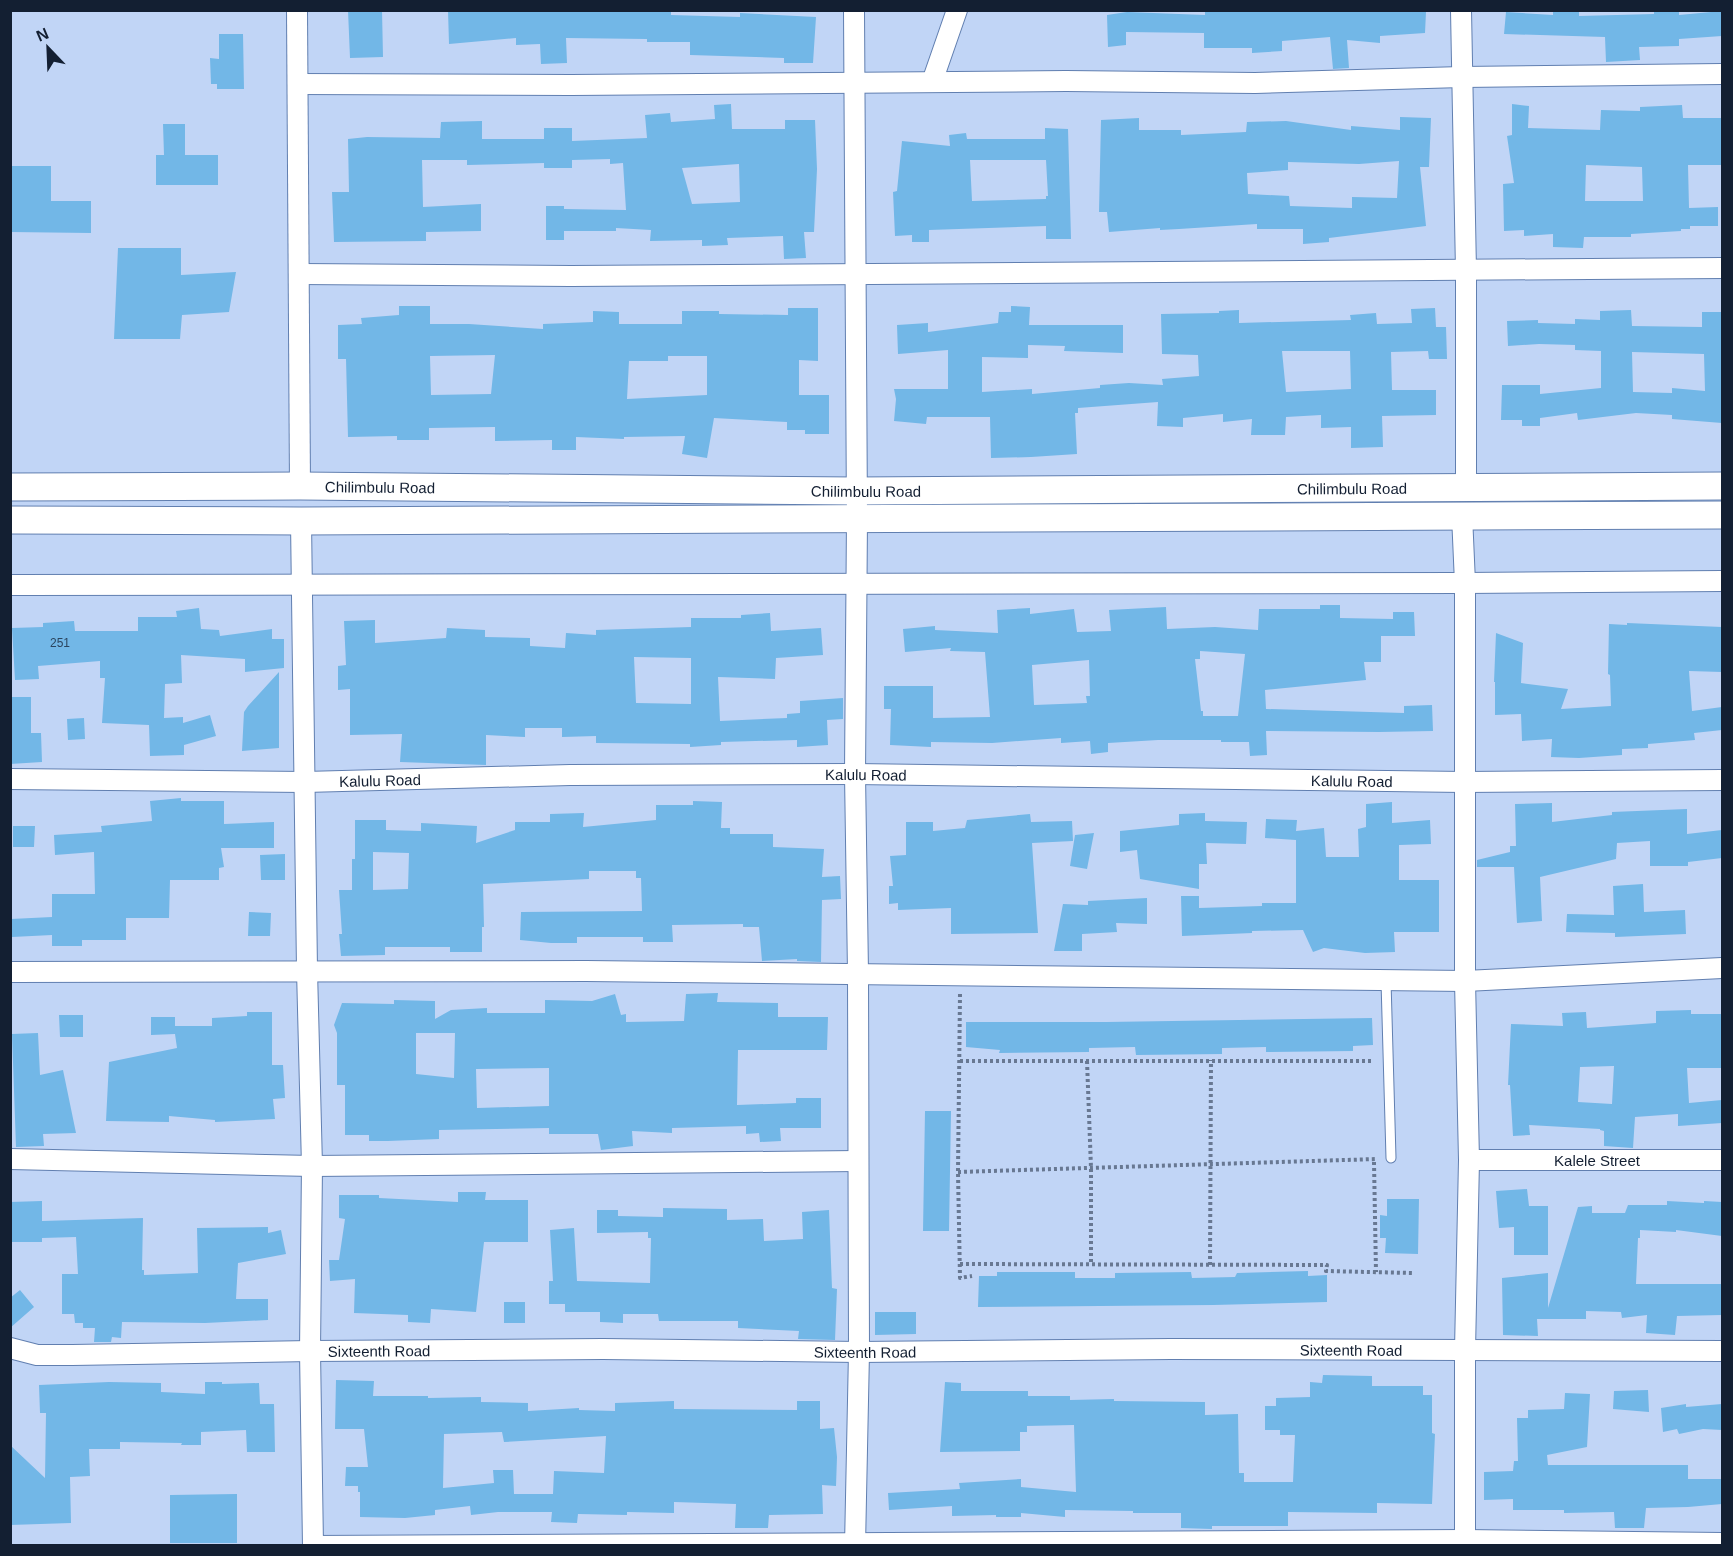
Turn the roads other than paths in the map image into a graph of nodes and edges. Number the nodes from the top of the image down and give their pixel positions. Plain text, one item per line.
1 (297, 10) edge
2 (854, 10) edge
3 (957, 10) edge
4 (1461, 10) edge
5 (1722, 74) edge
6 (1462, 77) junction
7 (932, 82) junction
8 (854, 83) junction
9 (298, 84) junction
10 (1722, 268) edge
11 (1466, 271) junction
12 (854, 273) junction
13 (300, 274) junction
14 (300, 486) junction
15 (1466, 486) junction
16 (1722, 486) edge
17 (10, 487) edge
18 (855, 491) junction
19 (1462, 515) junction
20 (1722, 515) edge
21 (857, 519) junction
22 (10, 520) edge
23 (301, 521) junction
24 (1722, 581) edge
25 (1465, 583) junction
26 (857, 584) junction
27 (10, 585) edge
28 (302, 585) junction
29 (855, 774) junction
30 (10, 779) edge
31 (1722, 780) edge
32 (305, 782) junction
33 (1464, 782) junction
34 (1722, 968) edge
35 (307, 970) junction
36 (10, 972) edge
37 (858, 973) junction
38 (1386, 981) junction
39 (1465, 981) junction
40 (1391, 1158) road end
41 (10, 1159) edge
42 (1469, 1160) junction
43 (1722, 1160) edge
44 (858, 1161) junction
45 (312, 1166) junction
46 (10, 1348) edge
47 (1465, 1350) junction
48 (310, 1351) junction
49 (860, 1352) junction
50 (1722, 1352) edge
51 (1465, 1543) edge
52 (1722, 1543) edge
53 (855, 1544) edge

1 - 9 street
2 - 8 street
3 - 7 street
4 - 6 street
5 - 6 street
6 - 7 street
6 - 11 street
7 - 8 street
8 - 9 street
8 - 12 street
9 - 13 street
10 - 11 street
11 - 12 street
11 - 15 street
12 - 13 street
12 - 18 street
13 - 14 street
14 - 17 main road, Chilimbulu Road
14 - 18 main road, Chilimbulu Road
15 - 16 main road, Chilimbulu Road
15 - 18 main road, Chilimbulu Road
18 - 21 street
19 - 20 main road, Chilimbulu Road
19 - 21 main road, Chilimbulu Road
19 - 25 street
21 - 23 main road, Chilimbulu Road
21 - 26 street
22 - 23 main road, Chilimbulu Road
23 - 28 street
24 - 25 street
25 - 26 street
25 - 33 street
26 - 28 street
26 - 29 street
27 - 28 street
28 - 32 street
29 - 32 street, Kalulu Road
29 - 33 street, Kalulu Road
29 - 37 street
30 - 32 street, Kalulu Road
31 - 33 street, Kalulu Road
32 - 35 street
33 - 39 street
34 - 39 street
35 - 36 street
35 - 37 street
35 - 45 street
37 - 38 street
37 - 44 street
38 - 39 street
38 - 40 lane
39 - 42 street
41 - 45 street
42 - 43 street, Kalele Street
42 - 47 street
44 - 45 street
44 - 49 street
45 - 48 street
46 - 48 street, Sixteenth Road
47 - 49 street, Sixteenth Road
47 - 50 street, Sixteenth Road
47 - 51 street
48 - 49 street, Sixteenth Road
48 - 53 street
49 - 53 street
51 - 52 street
51 - 53 street

